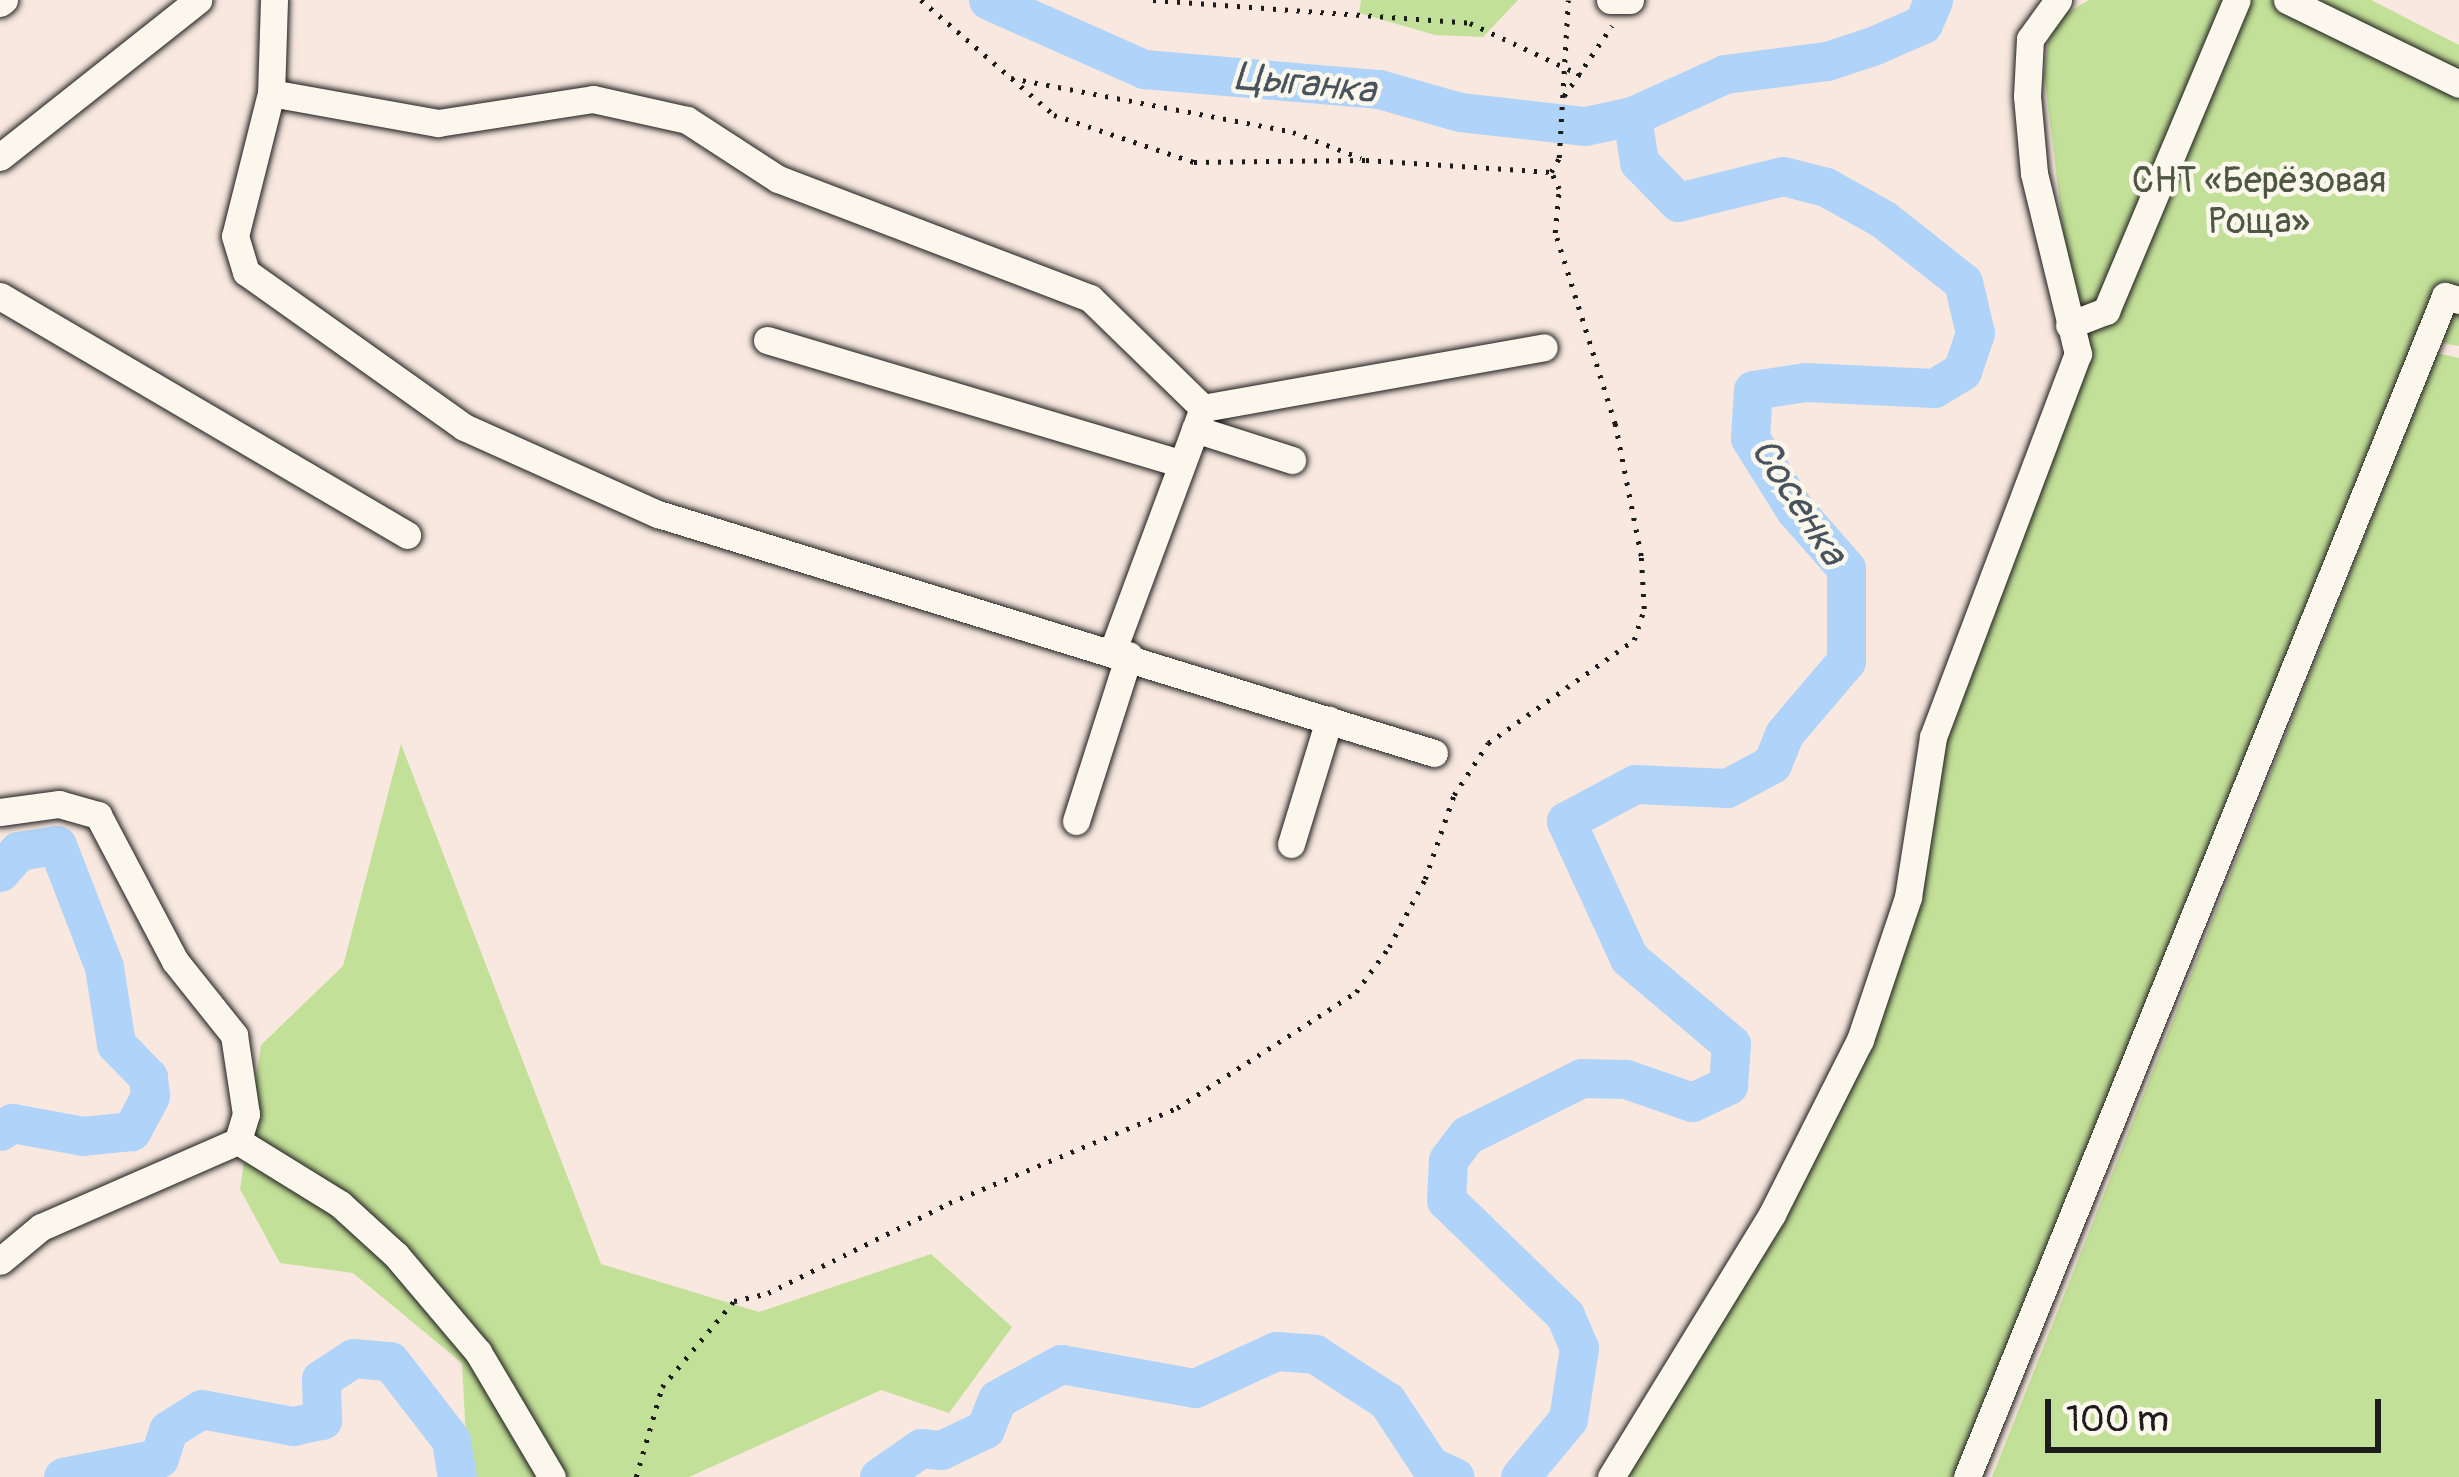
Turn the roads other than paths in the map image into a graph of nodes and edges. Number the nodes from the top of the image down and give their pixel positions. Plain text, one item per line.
1 (198, 0) edge
2 (274, 0) edge
3 (2058, 0) edge
4 (2237, 0) edge
5 (2287, 0) edge
6 (2459, 84) edge
7 (271, 94) junction
8 (0, 158) edge
9 (0, 296) edge
10 (2459, 300) edge
11 (2069, 325) junction
12 (767, 340) dead end
13 (1544, 347) dead end
14 (1199, 418) junction
15 (1292, 460) dead end
16 (1182, 464) junction
17 (407, 535) dead end
18 (1121, 652) junction
19 (1329, 720) junction
20 (1434, 753) dead end
21 (0, 812) edge
22 (1076, 821) dead end
23 (1291, 844) dead end
24 (238, 1141) junction
25 (0, 1261) edge
26 (552, 1477) edge
27 (1611, 1477) edge
28 (1967, 1477) edge

1 - 8 street
2 - 7 street
3 - 11 street
4 - 11 street
5 - 6 street
7 - 14 street
7 - 18 street
9 - 17 street
10 - 28 street
11 - 27 street
12 - 16 street
13 - 14 street
14 - 15 street
14 - 16 street
16 - 18 street
18 - 19 street
18 - 22 street
19 - 20 street
19 - 23 street
21 - 24 street
24 - 25 street
24 - 26 street

